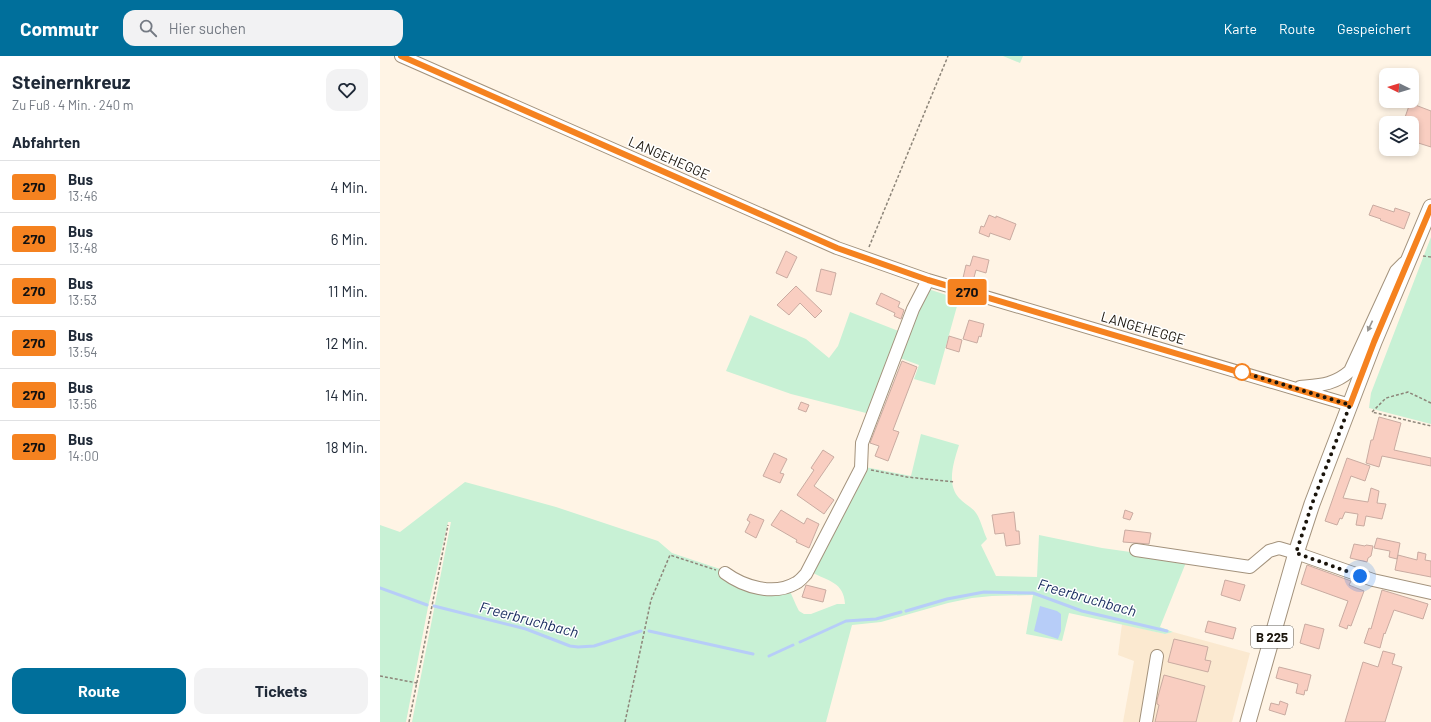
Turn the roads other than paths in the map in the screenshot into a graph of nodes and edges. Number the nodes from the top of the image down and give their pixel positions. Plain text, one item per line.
1 (401, 56) edge
2 (1431, 207) edge
3 (1410, 256) junction
4 (928, 280) junction
5 (1294, 388) junction
6 (1350, 405) junction
7 (1136, 550) dead end
8 (1296, 553) junction
9 (724, 573) road end
10 (1431, 593) edge
11 (1157, 656) dead end
12 (1146, 722) edge
13 (1248, 722) edge

1 - 4 street, LANGEHEGGE
2 - 3 main road, B 225
3 -> 5 street, B 225
3 - 6 main road, B 225
4 - 5 street, LANGEHEGGE
4 - 9 street
5 - 6 street, LANGEHEGGE
6 - 8 main road, B 225
7 - 8 street
8 - 10 street
8 - 13 main road, B 225
11 - 12 street

